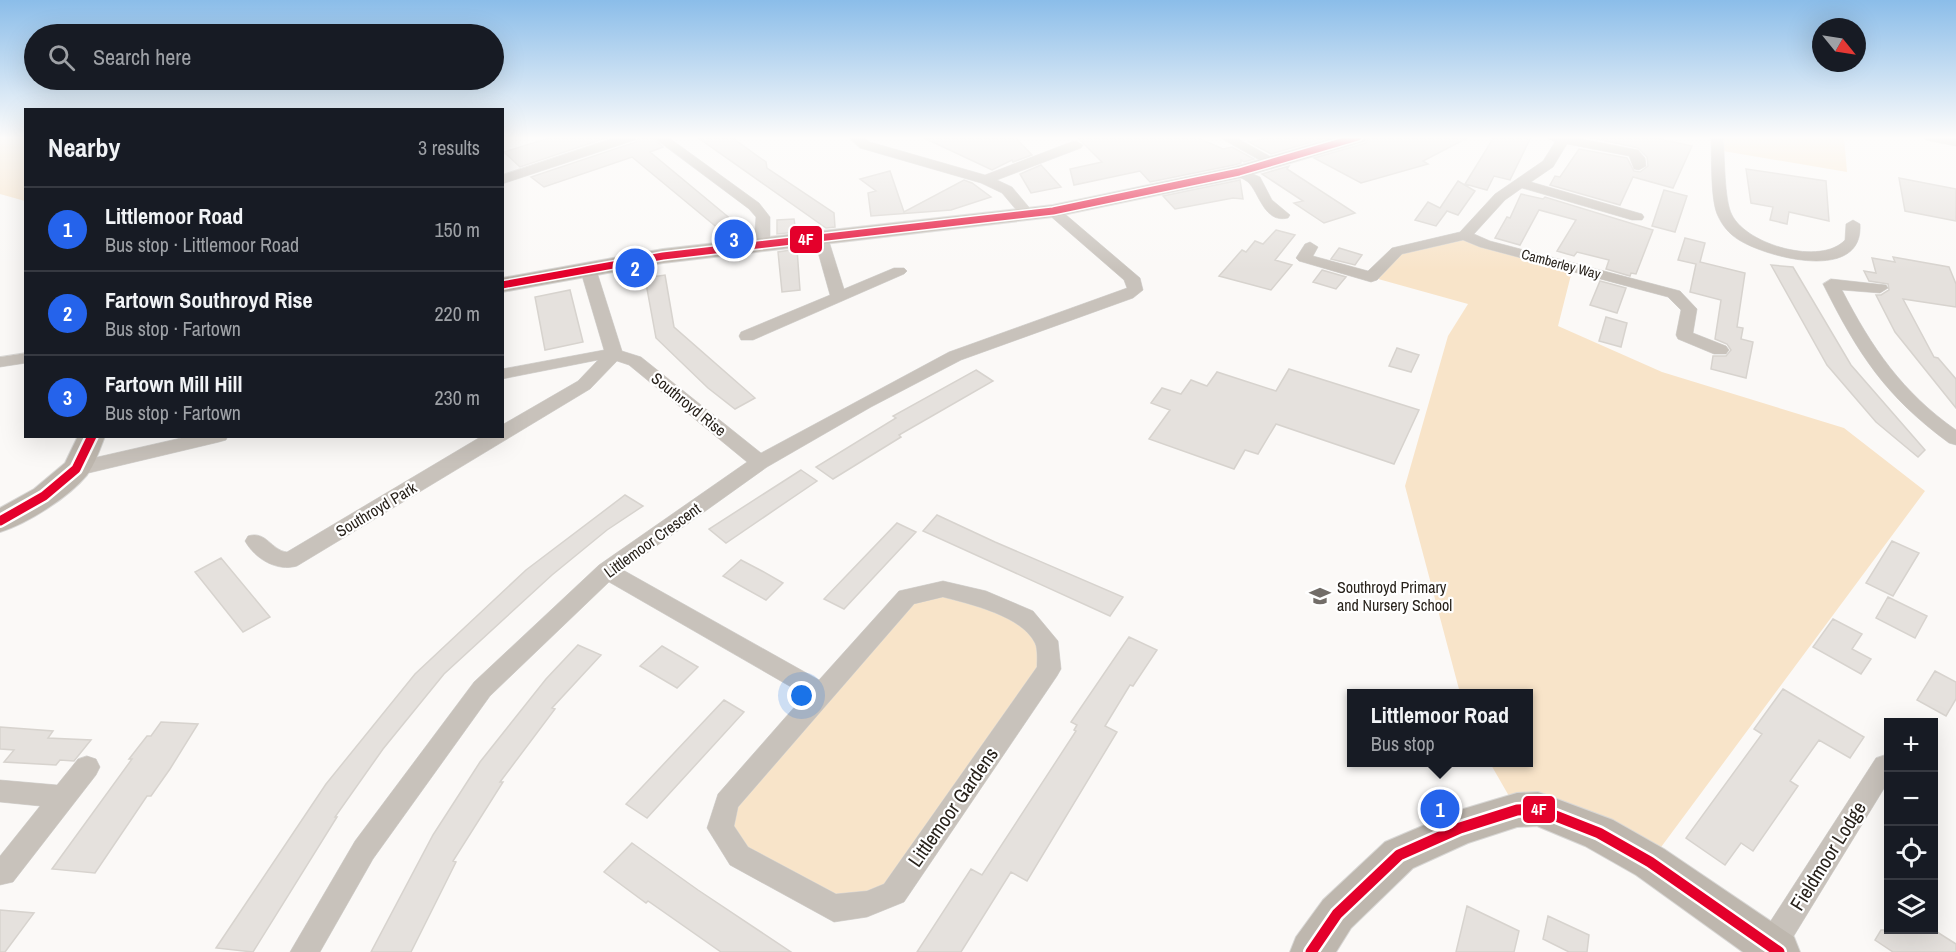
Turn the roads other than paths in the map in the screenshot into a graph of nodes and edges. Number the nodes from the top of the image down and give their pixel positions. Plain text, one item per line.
1 (720, 181) edge
2 (990, 181) edge
3 (1194, 181) edge
4 (1256, 181) edge
5 (1720, 181) edge
6 (1522, 182) joint
7 (1053, 211) junction
8 (1631, 212) dead end
9 (1028, 215) junction
10 (1283, 215) dead end
11 (1853, 224) dead end
12 (1464, 235) junction
13 (821, 238) junction
14 (762, 243) junction
15 (1310, 247) dead end
16 (588, 269) junction
17 (899, 271) dead end
18 (1665, 275) dead end
19 (1371, 277) junction
20 (1390, 282) dead end
21 (504, 285) edge
22 (1880, 288) dead end
23 (1659, 290) junction
24 (838, 297) junction
25 (747, 336) dead end
26 (1720, 350) dead end
27 (614, 354) junction
28 (24, 358) edge
29 (0, 362) edge
30 (504, 374) edge
31 (504, 432) edge
32 (92, 438) edge
33 (210, 438) edge
34 (494, 438) edge
35 (1956, 439) edge
36 (760, 462) junction
37 (76, 469) junction
38 (0, 521) edge
39 (255, 541) dead end
40 (606, 571) junction
41 (822, 693) junction
42 (87, 767) dead end
43 (1884, 768) edge
44 (0, 791) edge
45 (63, 796) junction
46 (3, 873) dead end
47 (1775, 949) edge
48 (304, 952) edge
49 (1311, 952) edge

1 - 14 street
2 - 9 street
3 - 7 street
4 - 10 street
5 - 11 street
6 - 8 street
6 - 12 street
7 - 9 street
7 - 36 street, Littlemoor Crescent
9 - 13 street
12 - 19 street
12 - 23 street, Camberley Way
13 - 14 street
13 - 24 street
14 - 16 street
15 - 19 street
16 - 21 street
16 - 27 street
17 - 24 street
18 - 23 street
19 - 20 street
22 - 35 street
23 - 26 street, Camberley Way
24 - 25 street
27 - 30 street
27 - 31 street
27 - 36 street, Southroyd Rise
28 - 29 street
32 - 37 street
33 - 37 street
34 - 39 street, Southroyd Park
36 - 40 street, Littlemoor Crescent
37 - 38 street
40 - 41 street
40 - 48 street, Littlemoor Crescent
41 - 41 street, Littlemoor Gardens
42 - 45 street
43 - 47 street, Fieldmoor Lodge
44 - 45 street
45 - 46 street
47 - 49 street

